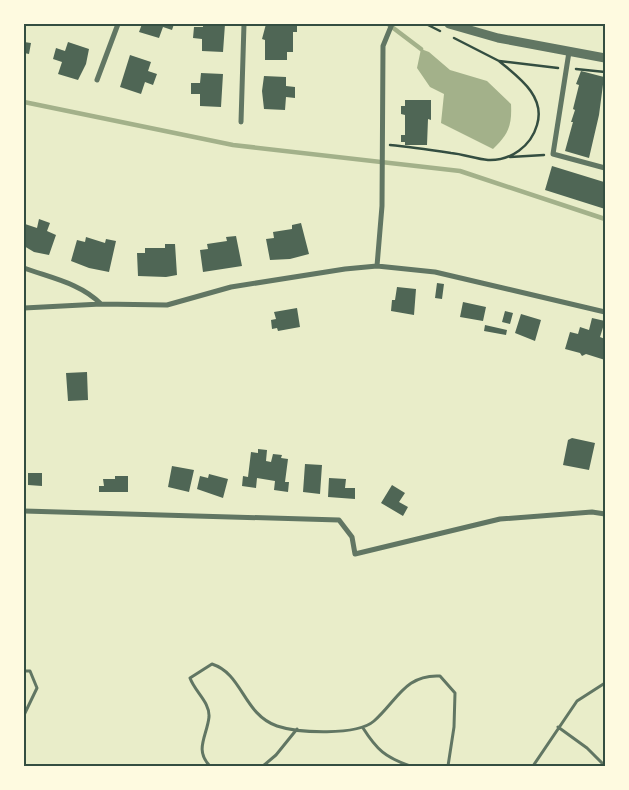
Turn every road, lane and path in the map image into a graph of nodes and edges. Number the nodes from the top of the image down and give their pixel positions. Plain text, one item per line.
1 (118, 24) edge
2 (244, 24) edge
3 (392, 24) edge
4 (426, 24) edge
5 (449, 24) edge
6 (442, 32) dead end
7 (450, 36) dead end
8 (569, 52) junction
9 (605, 58) edge
10 (499, 61) junction
11 (568, 69) junction
12 (605, 72) edge
13 (97, 80) dead end
14 (241, 122) dead end
15 (382, 144) junction
16 (553, 154) junction
17 (508, 157) junction
18 (605, 168) edge
19 (377, 266) junction
20 (24, 268) edge
21 (101, 304) junction
22 (24, 308) edge
23 (605, 312) edge
24 (24, 511) edge
25 (605, 514) edge
26 (24, 671) edge
27 (605, 684) edge
28 (24, 715) edge
29 (558, 727) junction
30 (363, 728) junction
31 (296, 729) junction
32 (210, 766) edge
33 (262, 766) edge
34 (410, 766) edge
35 (448, 766) edge
36 (533, 766) edge
37 (605, 766) edge

1 - 13 street
2 - 14 street
3 - 15 street
4 - 6 path
5 - 8 street
7 - 10 path
8 - 9 street
8 - 11 street
10 - 11 path
10 - 17 path
11 - 12 path
11 - 16 street
15 - 17 path
15 - 19 street
16 - 17 path
16 - 18 street
19 - 21 street
19 - 23 street
20 - 21 street
21 - 22 street
24 - 25 street
26 - 28 lane
27 - 29 lane
29 - 36 lane
29 - 37 lane
30 - 31 lane
30 - 34 lane
30 - 35 lane
31 - 32 lane
31 - 33 lane

